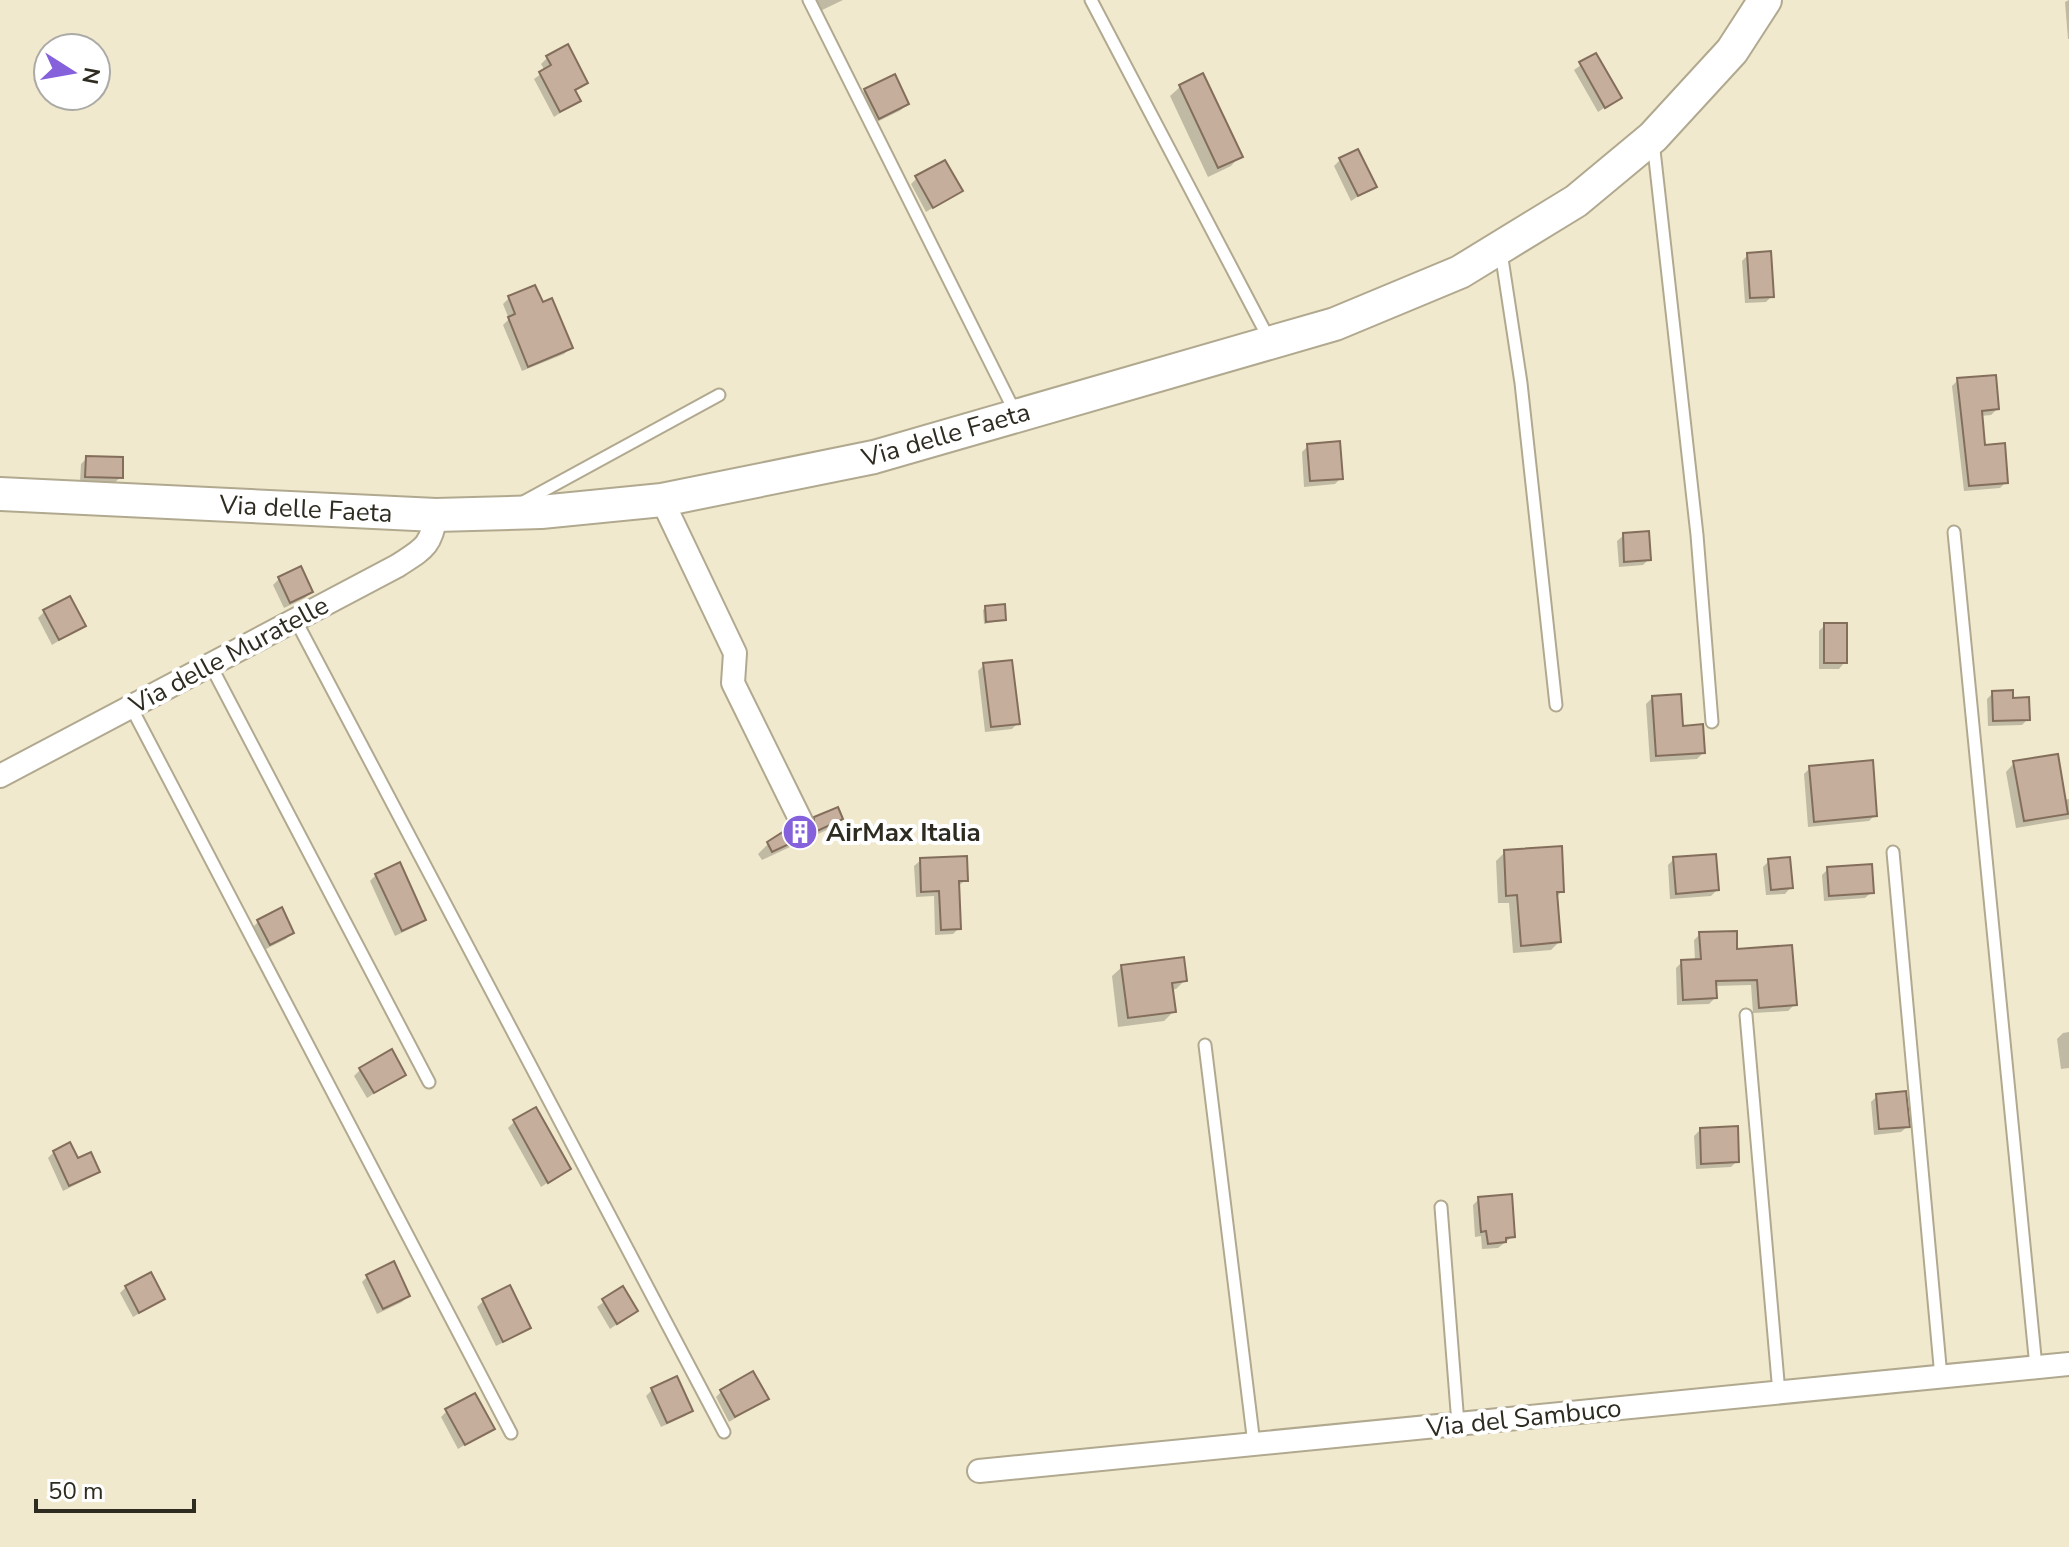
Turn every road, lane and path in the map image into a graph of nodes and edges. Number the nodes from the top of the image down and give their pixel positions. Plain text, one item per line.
1 (809, 0) edge
2 (1091, 0) edge
3 (1765, 0) edge
4 (1653, 137) junction
5 (1500, 248) junction
6 (1271, 342) junction
7 (719, 395) dead end
8 (1017, 416) junction
9 (0, 494) edge
10 (662, 500) junction
11 (502, 513) junction
12 (436, 515) junction
13 (1954, 532) dead end
14 (295, 618) junction
15 (211, 666) junction
16 (1556, 705) dead end
17 (131, 707) junction
18 (1712, 722) dead end
19 (0, 776) edge
20 (801, 821) dead end
21 (1893, 852) dead end
22 (1746, 1015) dead end
23 (1205, 1045) dead end
24 (429, 1082) dead end
25 (1441, 1207) dead end
26 (2069, 1364) edge
27 (2036, 1367) junction
28 (1941, 1377) junction
29 (1779, 1393) junction
30 (1458, 1424) junction
31 (724, 1432) dead end
32 (511, 1433) dead end
33 (1254, 1444) junction
34 (979, 1471) dead end

1 - 8 lane
2 - 6 lane
3 - 4 street, Via delle Faeta
4 - 5 street, Via delle Faeta
4 - 18 lane
5 - 6 street, Via delle Faeta
5 - 16 lane
6 - 8 street, Via delle Faeta
7 - 11 lane
8 - 10 street, Via delle Faeta
9 - 12 street, Via delle Faeta
10 - 11 street, Via delle Faeta
10 - 20 street
11 - 12 street, Via delle Faeta
12 - 14 street, Via delle Muratelle
13 - 27 lane
14 - 15 street, Via delle Muratelle
14 - 31 lane
15 - 17 street, Via delle Muratelle
15 - 24 lane
17 - 19 street, Via delle Muratelle
17 - 32 lane
21 - 28 lane
22 - 29 lane
23 - 33 lane
25 - 30 lane
26 - 27 street, Via del Sambuco
27 - 28 street, Via del Sambuco
28 - 29 street, Via del Sambuco
29 - 30 street, Via del Sambuco
30 - 33 street, Via del Sambuco
33 - 34 street, Via del Sambuco

